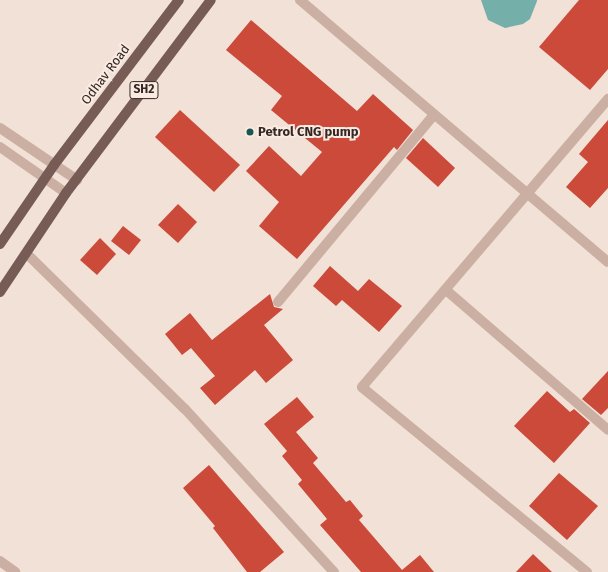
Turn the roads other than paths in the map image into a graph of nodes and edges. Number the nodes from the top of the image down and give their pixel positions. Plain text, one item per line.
1 (179, 0) edge
2 (211, 0) edge
3 (300, 0) edge
4 (608, 99) edge
5 (434, 115) junction
6 (0, 128) edge
7 (0, 147) edge
8 (54, 165) junction
9 (46, 180) junction
10 (77, 180) junction
11 (66, 193) junction
12 (527, 195) junction
13 (0, 244) edge
14 (27, 254) junction
15 (608, 262) edge
16 (446, 290) junction
17 (0, 292) edge
18 (278, 302) dead end
19 (608, 430) edge
20 (0, 561) edge
21 (15, 572) edge
22 (334, 572) edge
23 (587, 572) edge

1 - 8 main road, Odhav Road / SH2
2 - 10 main road, SH2
3 - 5 street
4 - 12 street
5 - 12 street
5 - 18 street
6 - 8 street
7 - 9 street
8 - 9 main road, SH2
8 - 10 street
9 - 11 street
9 - 13 main road, SH2
10 - 11 main road, SH2
11 - 14 main road, SH2
12 - 15 street
12 - 16 street
14 - 17 main road, SH2
14 - 22 street
16 - 19 street
16 - 23 street
20 - 21 street

